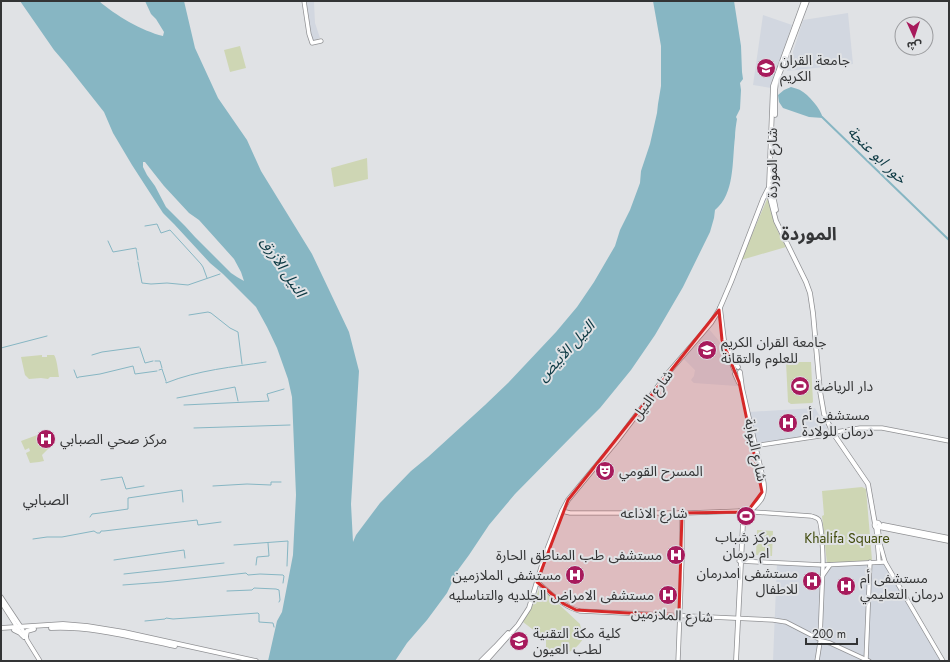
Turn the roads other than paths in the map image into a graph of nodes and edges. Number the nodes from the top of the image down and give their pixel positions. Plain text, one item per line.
1 (304, 1) edge
2 (804, 1) edge
3 (808, 1) edge
4 (321, 40) dead end
5 (774, 91) junction
6 (771, 187) junction
7 (720, 309) junction
8 (835, 432) junction
9 (949, 441) edge
10 (755, 446) junction
11 (562, 511) junction
12 (740, 511) junction
13 (680, 512) junction
14 (748, 512) junction
15 (687, 513) junction
16 (743, 517) junction
17 (878, 525) junction
18 (682, 526) junction
19 (892, 528) junction
20 (949, 538) edge
21 (949, 541) edge
22 (740, 561) junction
23 (880, 561) junction
24 (870, 562) junction
25 (885, 562) junction
26 (823, 565) junction
27 (830, 565) junction
28 (823, 575) junction
29 (537, 582) junction
30 (1, 597) edge
31 (1, 602) edge
32 (531, 602) junction
33 (681, 617) junction
34 (738, 618) junction
35 (14, 622) joint
36 (19, 628) junction
37 (34, 629) junction
38 (1, 630) edge
39 (820, 632) junction
40 (814, 636) junction
41 (26, 638) junction
42 (821, 640) junction
43 (185, 647) junction
44 (867, 660) edge
45 (40, 661) edge
46 (246, 661) edge
47 (256, 661) edge
48 (481, 661) edge
49 (486, 661) edge
50 (678, 661) edge
51 (735, 661) edge
52 (817, 661) edge
53 (943, 661) edge

1 - 4 street
2 - 5 main road, شارع الموردة
3 - 5 main road, شارع الموردة
5 - 6 main road, شارع الموردة
6 - 7 main road, شارع النيل
6 - 8 main road, شارع الموردة
7 - 10 main road, شارع البوابة
7 - 11 main road, شارع النيل
8 - 9 street
8 - 10 street
8 - 17 main road, شارع الموردة
10 - 14 main road, شارع البوابة
11 - 13 street, شارع الاذاعه
11 - 29 main road, شارع النيل
12 - 14 street, شارع الاذاعه
12 - 15 street, شارع الاذاعه
12 - 16 main road
13 - 15 street, شارع الاذاعه
13 - 18 street
14 - 16 main road, شارع البوابة
14 - 22 main road, شارع البوابة
14 - 26 street, شارع الاذاعه
15 - 18 street
16 - 22 main road, شارع البوابة
17 - 19 main road
17 - 23 street
17 - 25 street
18 - 33 street
19 - 20 main road
19 - 21 main road
22 - 26 street
22 - 34 main road, شارع البوابة
23 - 24 street
23 - 25 street
24 - 27 street
24 - 44 street
25 - 53 street
26 - 27 street
26 - 28 street
27 - 28 street
28 - 39 street
29 - 32 main road, شارع النيل
29 - 33 street, شارع الملازمين
30 - 36 street
31 - 35 street
32 - 48 main road, شارع النيل
32 - 49 main road, شارع النيل
33 - 34 street, شارع الملازمين
33 - 50 street
34 - 40 street, شارع الملازمين
34 - 51 main road, شارع البوابة
35 - 36 main road
36 - 37 main road
36 - 38 main road
36 - 41 street
36 - 41 main road
36 - 43 main road
37 - 41 main road
37 - 43 main road
39 - 40 street
39 - 42 street
40 - 42 street, شارع الملازمين
41 - 45 street
42 - 44 street, شارع الملازمين
42 - 52 street
43 - 46 main road
43 - 47 main road

